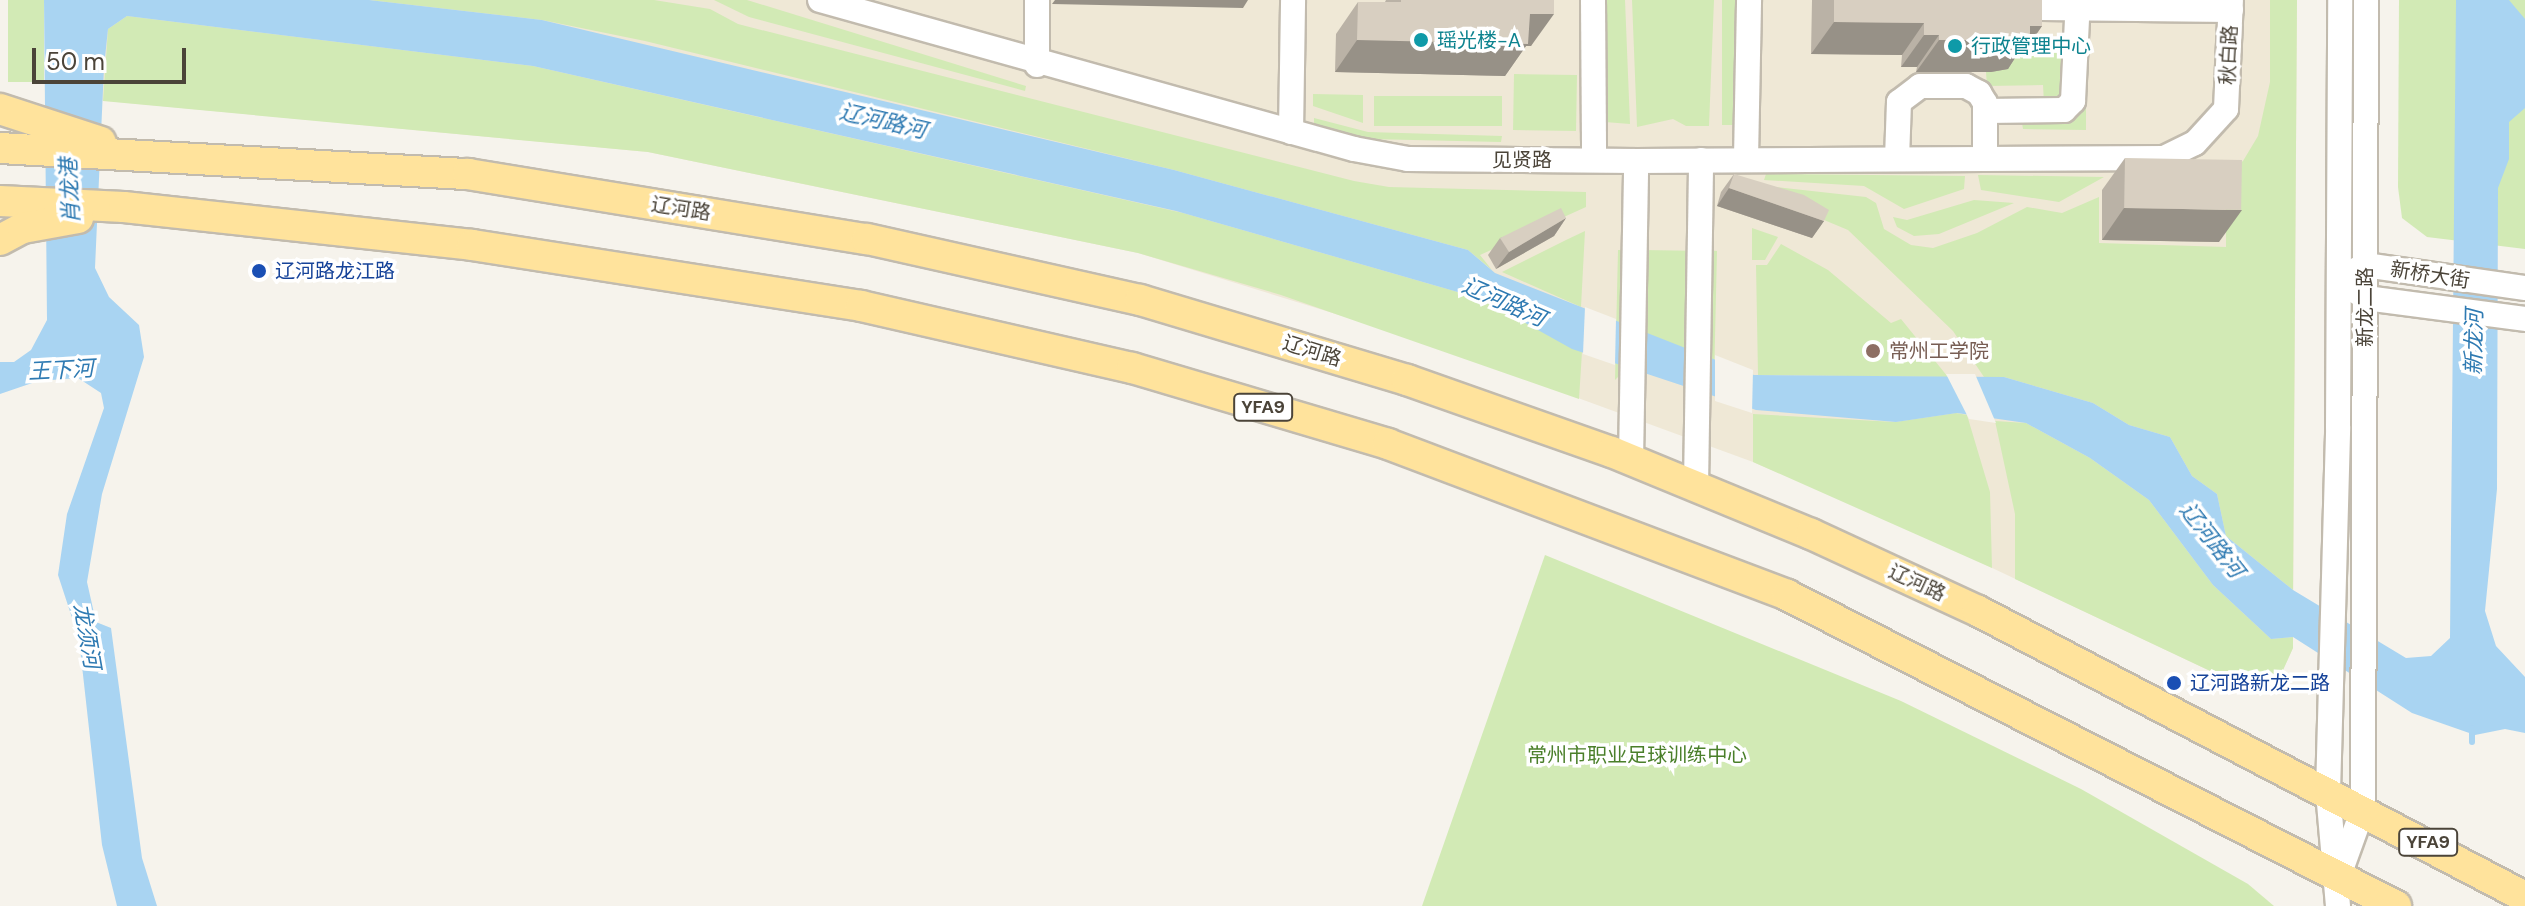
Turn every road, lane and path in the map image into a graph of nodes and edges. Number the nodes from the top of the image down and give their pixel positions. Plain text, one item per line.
1 (820, 0) edge
2 (1037, 0) edge
3 (1293, 0) edge
4 (1593, 0) edge
5 (1749, 0) edge
6 (2027, 0) edge
7 (2340, 0) edge
8 (2366, 0) edge
9 (2078, 4) edge
10 (2128, 4) edge
11 (2177, 4) edge
12 (2231, 5) edge
13 (1037, 65) junction
14 (0, 109) edge
15 (2226, 109) joint
16 (1986, 111) junction
17 (1291, 132) junction
18 (36, 137) junction
19 (0, 148) edge
20 (1985, 158) junction
21 (1746, 159) junction
22 (1897, 159) junction
23 (1594, 160) junction
24 (1701, 160) junction
25 (1636, 161) junction
26 (0, 201) edge
27 (41, 213) junction
28 (0, 240) edge
29 (2365, 265) junction
30 (2339, 280) junction
31 (2518, 287) edge
32 (2366, 298) junction
33 (2518, 318) edge
34 (1631, 460) junction
35 (1696, 486) junction
36 (2328, 792) junction
37 (2363, 809) junction
38 (2338, 891) edge
39 (2525, 897) edge
40 (2396, 906) edge

1 - 13 street, 见贤路
2 - 13 street
3 - 17 street
4 - 23 street
5 - 21 street
6 - 9 street
7 - 30 street, 新龙二路
8 - 29 street, 新龙二路
9 - 10 street
9 - 16 street
10 - 11 street
11 - 12 street
12 - 15 street, 秋白路
13 - 17 street, 见贤路
14 - 18 main road
15 - 20 street, 见贤路
16 - 20 street
16 - 22 street
17 - 23 street, 见贤路
18 - 19 main road
18 - 34 main road, 辽河路 / YFA9
20 - 22 street, 见贤路
21 - 22 street, 见贤路
21 - 24 street, 见贤路
23 - 25 street, 见贤路
24 - 25 street, 见贤路
24 - 35 street
25 - 34 street
26 - 27 main road, YFA9
27 - 28 main road
27 - 38 main road, YFA9
29 - 30 street, 新桥大街
29 - 31 street, 新桥大街
29 - 32 street, 新龙二路
30 - 32 street, 新桥大街
30 - 36 street, 新龙二路
32 - 33 street, 新桥大街
32 - 37 street, 新龙二路
34 - 35 main road, 辽河路 / YFA9
35 - 36 main road, 辽河路 / YFA9
36 - 37 main road, 辽河路 / YFA9
36 - 38 street, 新龙二路
37 - 38 street
37 - 39 main road, 辽河路 / YFA9
38 - 40 main road, YFA9

